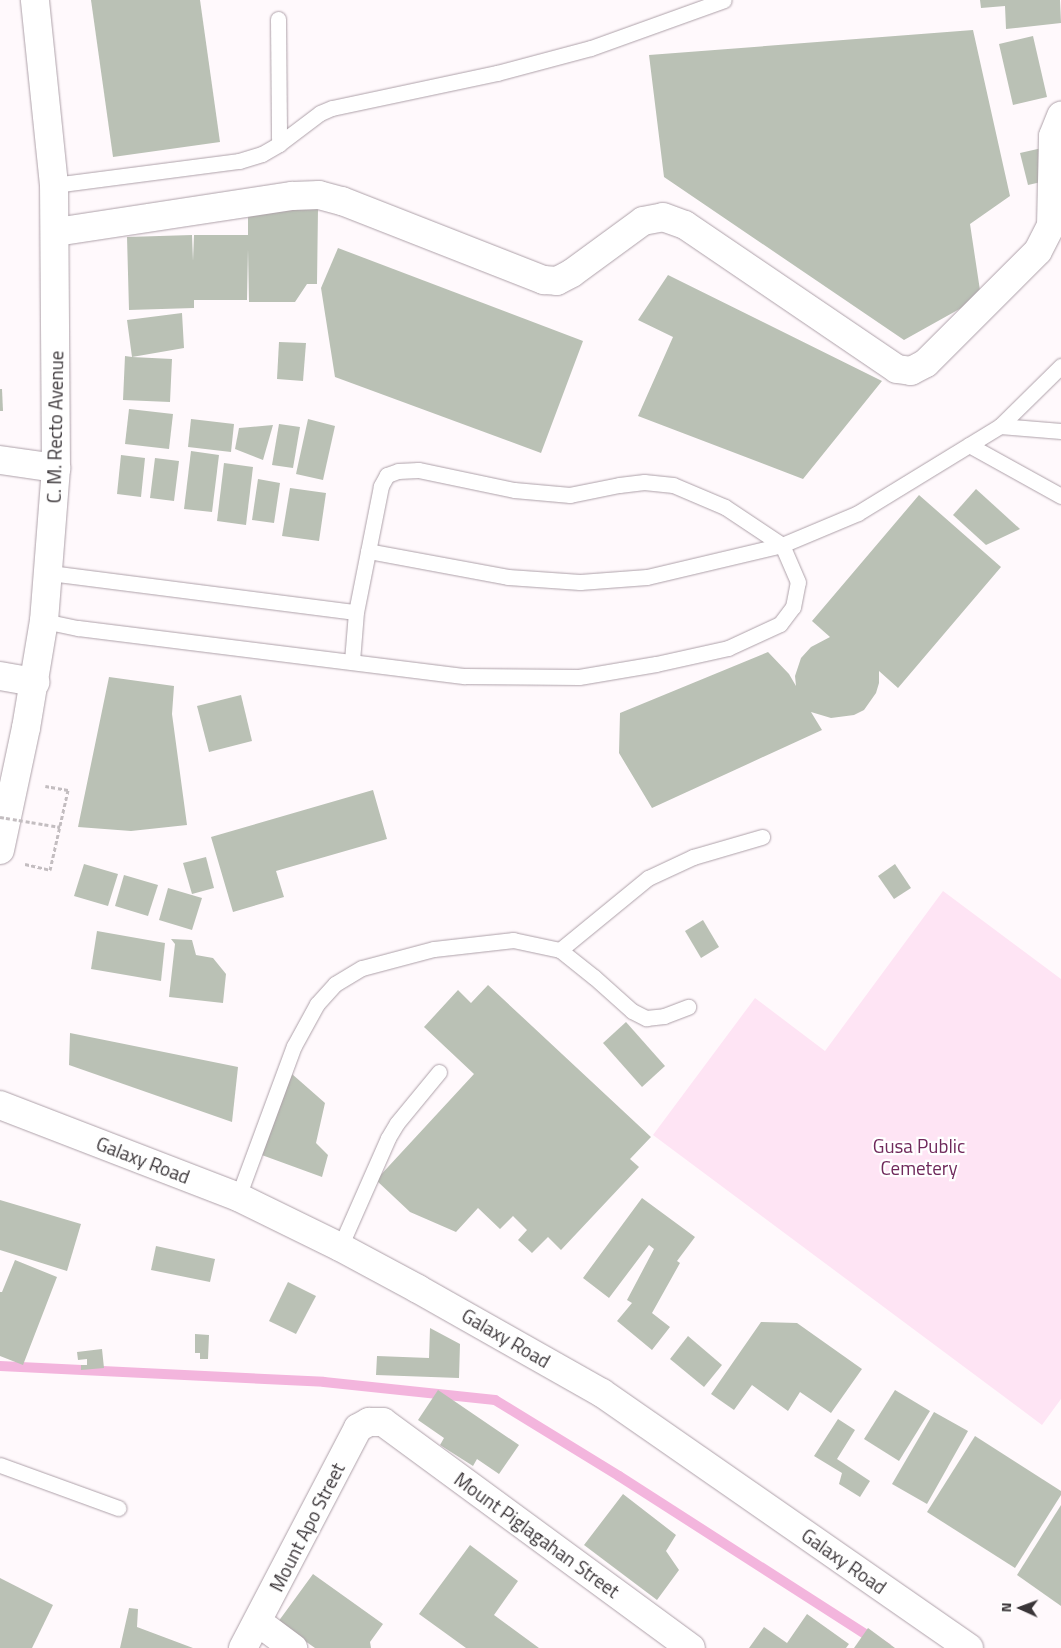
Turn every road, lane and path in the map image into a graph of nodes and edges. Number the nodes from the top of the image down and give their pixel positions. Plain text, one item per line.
1 (35, 0) edge
2 (724, 0) edge
3 (278, 19) dead end
4 (1061, 116) edge
5 (279, 144) junction
6 (54, 185) junction
7 (56, 232) junction
8 (1061, 366) edge
9 (1000, 426) junction
10 (1061, 431) edge
11 (969, 444) junction
12 (0, 460) edge
13 (56, 468) junction
14 (1061, 496) edge
15 (782, 546) junction
16 (368, 551) junction
17 (50, 573) junction
18 (356, 612) junction
19 (44, 621) junction
20 (352, 662) junction
21 (0, 676) edge
22 (35, 682) junction
23 (68, 790) dead end
24 (0, 816) edge
25 (60, 827) junction
26 (762, 837) dead end
27 (0, 850) edge
28 (50, 870) dead end
29 (560, 950) junction
30 (688, 1007) dead end
31 (439, 1072) dead end
32 (0, 1105) edge
33 (238, 1197) junction
34 (340, 1247) junction
35 (383, 1422) joint
36 (0, 1465) edge
37 (118, 1508) dead end
38 (258, 1622) junction
39 (243, 1648) edge
40 (293, 1648) edge
41 (691, 1648) edge
42 (969, 1648) edge

1 - 6 main road, C. M. Recto Avenue
2 - 5 lane
3 - 5 lane
4 - 7 main road
5 - 6 lane
6 - 7 main road, C. M. Recto Avenue
7 - 13 main road, C. M. Recto Avenue
8 - 9 lane
9 - 10 lane
9 - 11 lane
11 - 14 lane
11 - 15 lane
12 - 13 main road
13 - 17 main road, C. M. Recto Avenue
15 - 16 lane
15 - 16 lane
15 - 20 lane
16 - 18 lane
17 - 18 lane
17 - 19 main road, C. M. Recto Avenue
18 - 20 lane
19 - 20 lane
19 - 22 main road, C. M. Recto Avenue
21 - 22 main road
22 - 27 main road, C. M. Recto Avenue
23 - 25 path
24 - 25 path, bridge
25 - 28 path
26 - 29 lane
29 - 30 lane
29 - 33 lane
31 - 34 lane
32 - 33 main road, Galaxy Road
33 - 34 main road, Galaxy Road
34 - 42 main road, Galaxy Road
35 - 38 main road, Mount Apo Street
35 - 41 main road, Mount Piglagahan Street
36 - 37 lane
38 - 39 main road, Mount Apo Street
38 - 40 main road

